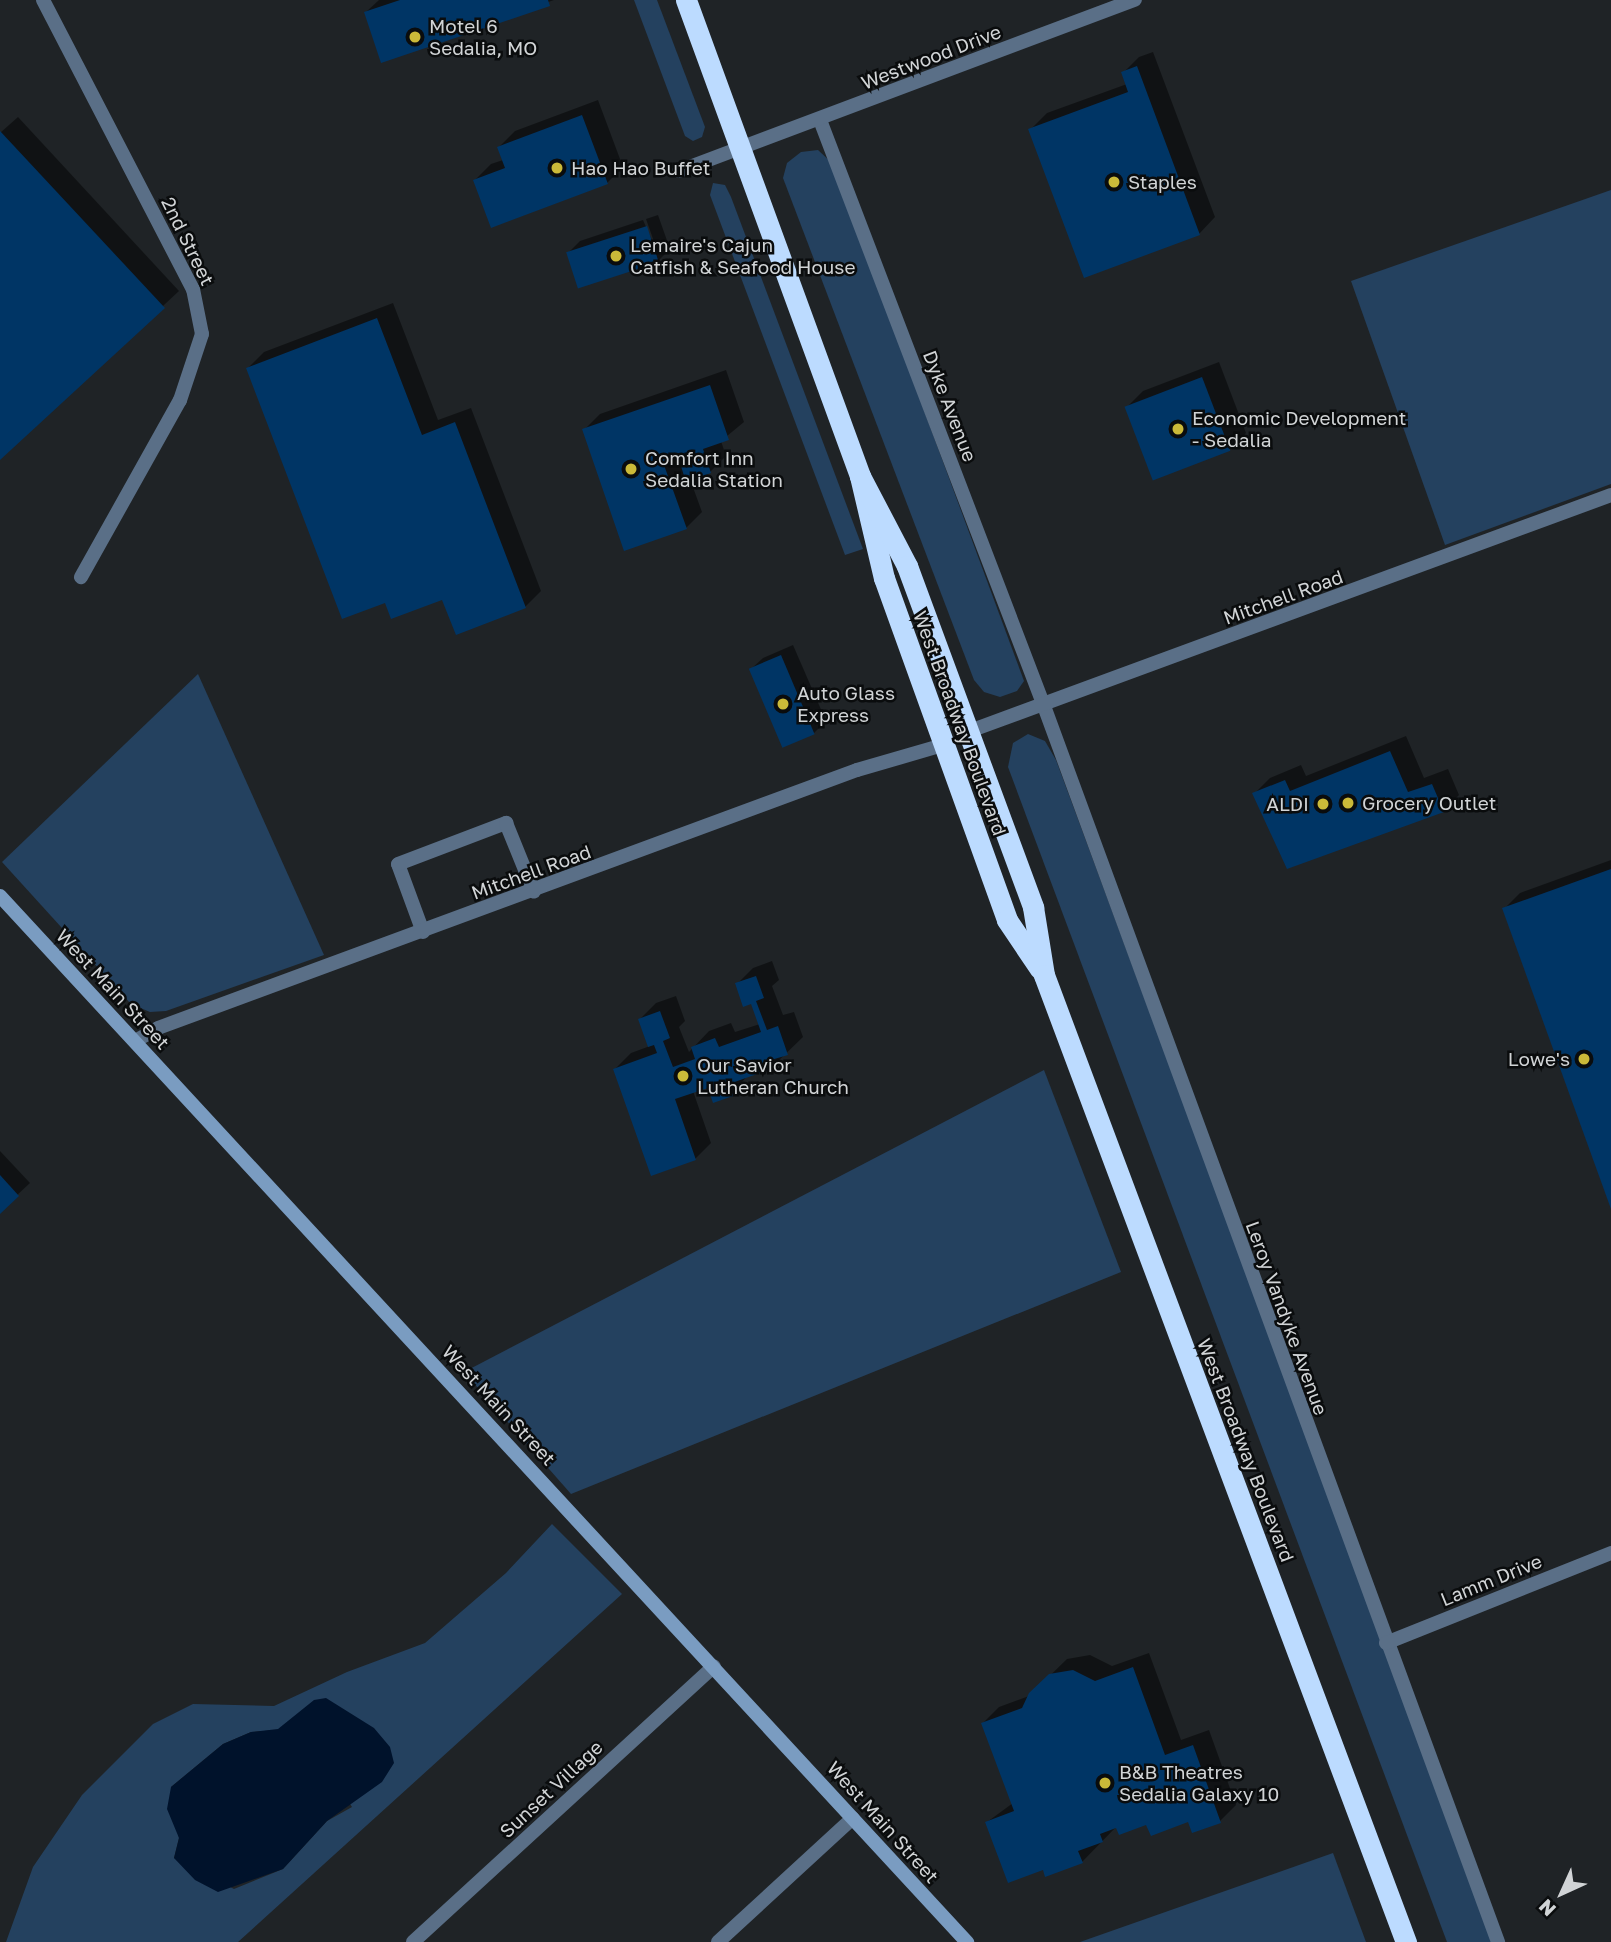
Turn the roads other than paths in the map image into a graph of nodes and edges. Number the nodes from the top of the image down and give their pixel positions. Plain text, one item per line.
1 (43, 0) edge
2 (687, 0) edge
3 (1135, 0) edge
4 (820, 120) junction
5 (741, 150) junction
6 (679, 172) dead end
7 (860, 476) junction
8 (1611, 495) edge
9 (81, 577) dead end
10 (1044, 706) junction
11 (967, 732) junction
12 (943, 745) junction
13 (534, 892) junction
14 (0, 896) edge
15 (423, 932) junction
16 (1044, 975) junction
17 (135, 1041) junction
18 (1611, 1553) edge
19 (1385, 1643) junction
20 (714, 1666) junction
21 (853, 1818) junction
22 (419, 1940) edge
23 (718, 1942) edge
24 (967, 1942) edge
25 (1406, 1942) edge
26 (1498, 1942) edge

1 - 9 street, 2nd Street
2 - 5 highway, West Broadway Boulevard
3 - 4 street, Westwood Drive
4 - 5 street, Westwood Drive
4 - 10 street, Dyke Avenue
5 - 6 street, Westwood Drive
5 - 7 highway, West Broadway Boulevard
7 - 11 highway, West Broadway Boulevard
7 - 12 highway, West Broadway Boulevard
8 - 10 street, Mitchell Road
10 - 11 street, Mitchell Road
10 - 19 street, Leroy Vandyke Avenue
11 - 16 highway, West Broadway Boulevard
12 - 13 street, Mitchell Road
12 - 16 highway, West Broadway Boulevard
13 - 15 street, Mitchell Road
13 - 15 street
14 - 17 main road, West Main Street
15 - 17 street, Mitchell Road
16 - 25 highway, West Broadway Boulevard
17 - 20 main road, West Main Street
18 - 19 street, Lamm Drive
19 - 26 street, Leroy Vandyke Avenue
20 - 21 main road, West Main Street
20 - 22 street, Sunset Village
21 - 23 street
21 - 24 main road, West Main Street

